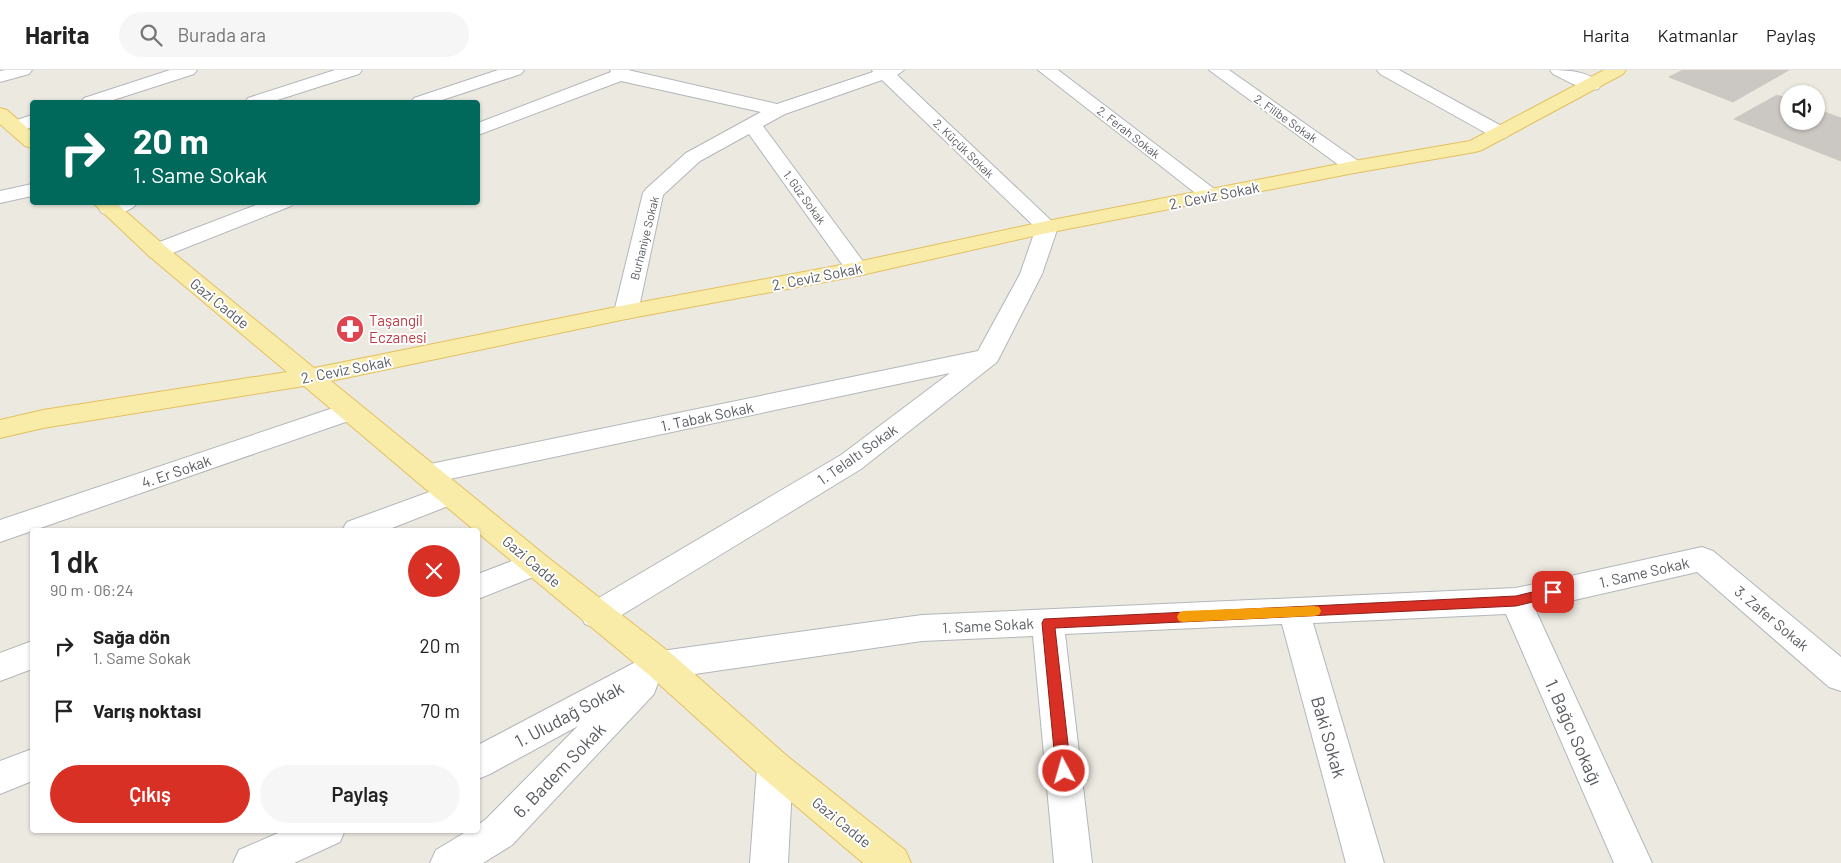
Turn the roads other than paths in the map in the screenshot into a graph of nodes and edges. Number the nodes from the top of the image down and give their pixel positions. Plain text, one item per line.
1 (23, 70) edge
2 (188, 70) edge
3 (353, 70) edge
4 (515, 70) edge
5 (1047, 70) edge
6 (1218, 70) edge
7 (1386, 70) edge
8 (1559, 70) edge
9 (1617, 70) edge
10 (887, 71) edge
11 (620, 72) edge
12 (0, 77) edge
13 (1592, 85) junction
14 (96, 100) edge
15 (260, 100) edge
16 (426, 100) edge
17 (778, 110) junction
18 (0, 114) edge
19 (24, 124) edge
20 (752, 125) junction
21 (480, 128) edge
22 (1500, 133) junction
23 (30, 138) edge
24 (1354, 167) junction
25 (30, 190) edge
26 (1210, 195) junction
27 (0, 197) edge
28 (113, 205) edge
29 (276, 205) edge
30 (1047, 227) junction
31 (157, 250) junction
32 (858, 269) junction
33 (626, 312) junction
34 (988, 356) junction
35 (310, 376) junction
36 (351, 412) junction
37 (0, 429) edge
38 (426, 474) junction
39 (451, 494) junction
40 (362, 528) edge
41 (0, 531) edge
42 (1702, 559) joint
43 (535, 564) junction
44 (480, 586) edge
45 (1516, 601) junction
46 (1294, 612) junction
47 (596, 615) junction
48 (1048, 623) junction
49 (30, 655) edge
50 (661, 665) junction
51 (0, 667) edge
52 (1841, 677) edge
53 (480, 762) edge
54 (30, 765) edge
55 (775, 767) junction
56 (0, 778) edge
57 (320, 833) edge
58 (496, 847) edge
59 (252, 863) edge
60 (449, 863) edge
61 (769, 863) edge
62 (892, 863) edge
63 (1073, 863) edge
64 (1364, 863) edge
65 (1633, 863) edge

1 - 12 street
2 - 14 street
3 - 15 street
4 - 16 street
5 - 26 street, 2. Ferah Sokak
6 - 24 street, 2. Filibe Sokak
7 - 22 street
8 - 13 street
9 - 13 main road, 2. Ceviz Sokak
10 - 17 street, Burhaniye Sokak
10 - 30 street, 2. Küçük Sokak
11 - 17 street
11 - 21 street
13 - 22 main road, 2. Ceviz Sokak
17 - 20 street, Burhaniye Sokak
18 - 19 main road
19 - 23 main road
20 - 32 street, 1. Güz Sokak
20 - 33 street, Burhaniye Sokak
22 - 24 main road, 2. Ceviz Sokak
24 - 26 main road, 2. Ceviz Sokak
25 - 27 street
26 - 30 main road, 2. Ceviz Sokak
28 - 31 main road, Gazi Cadde
29 - 31 street
30 - 32 main road, 2. Ceviz Sokak
30 - 34 street, 1. Telaltı Sokak
31 - 35 main road, Gazi Cadde
32 - 33 main road, 2. Ceviz Sokak
33 - 35 main road, 2. Ceviz Sokak
34 - 38 street, 1. Tabak Sokak
34 - 47 street, 1. Telaltı Sokak
35 - 36 main road, Gazi Cadde
35 - 37 main road, 2. Ceviz Sokak
36 - 38 main road, Gazi Cadde
36 - 41 street, 4. Er Sokak
38 - 39 main road, Gazi Cadde
39 - 40 street
39 - 43 main road, Gazi Cadde
42 - 45 street, 1. Same Sokak
42 - 52 street, 3. Zafer Sokak
43 - 44 street
43 - 47 main road, Gazi Cadde
45 - 46 street, 1. Same Sokak
45 - 65 street, 1. Bağcı Sokağı
46 - 48 street, 1. Same Sokak
46 - 64 street, Baki Sokak
47 - 50 main road, Gazi Cadde
48 - 50 street, 1. Same Sokak
48 - 63 street
49 - 51 street
50 - 53 street, 1. Uludağ Sokak
50 - 55 main road, Gazi Cadde
50 - 58 street, 6. Badem Sokak
54 - 56 street
55 - 61 street
55 - 62 main road, Gazi Cadde
57 - 59 street
58 - 60 street, 6. Badem Sokak

